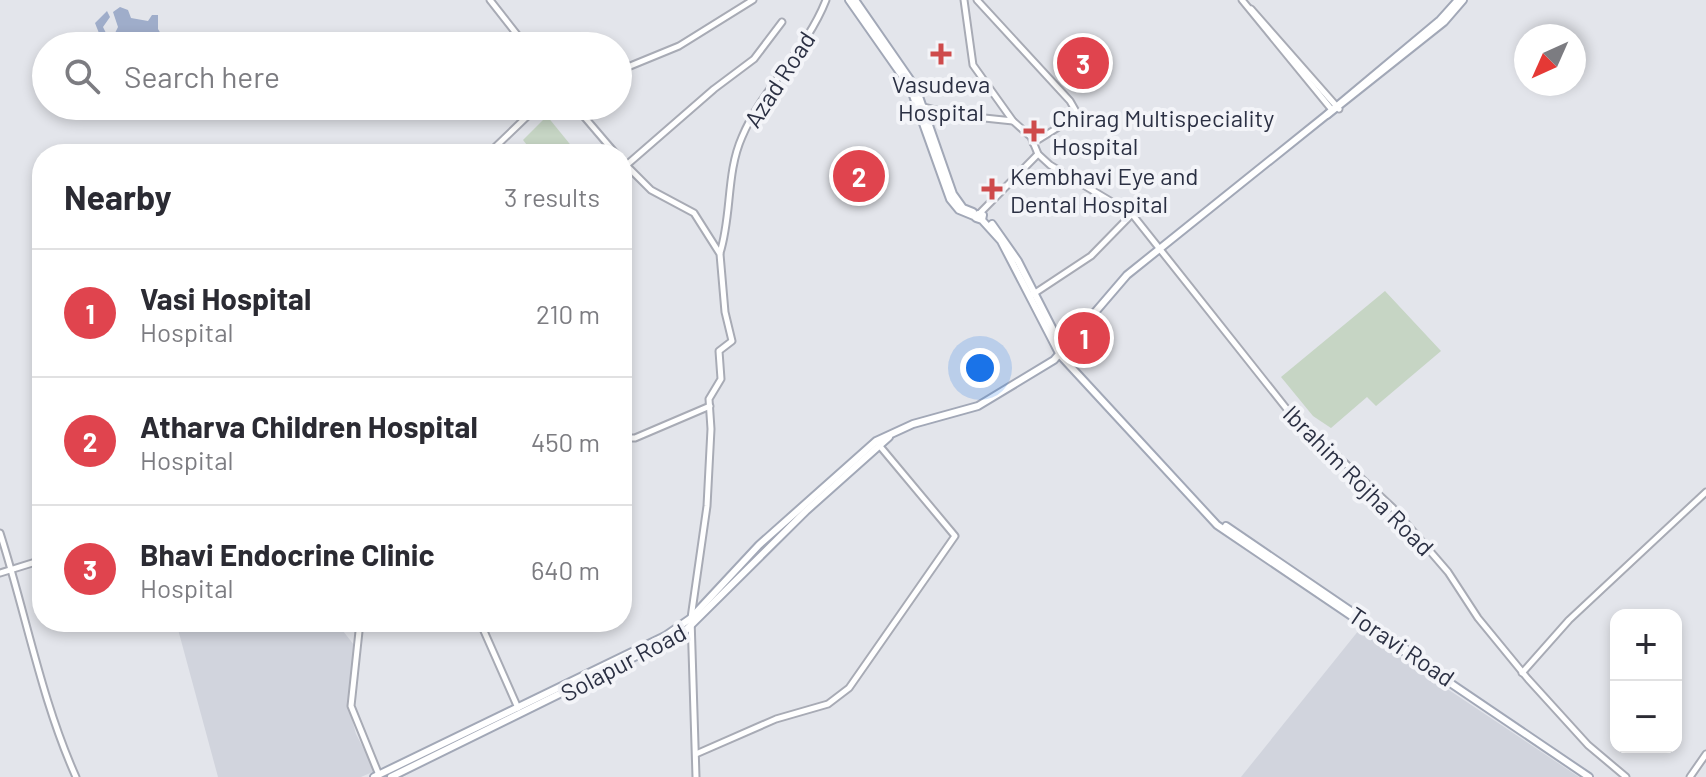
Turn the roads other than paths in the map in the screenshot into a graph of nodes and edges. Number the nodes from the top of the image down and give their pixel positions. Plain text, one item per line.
1 (490, 0) edge
2 (753, 0) edge
3 (826, 0) edge
4 (852, 0) edge
5 (964, 0) edge
6 (977, 0) edge
7 (1242, 0) edge
8 (1460, 0) edge
9 (782, 22) dead end
10 (515, 32) edge
11 (632, 65) edge
12 (922, 106) junction
13 (1335, 108) junction
14 (523, 120) edge
15 (587, 120) edge
16 (1013, 121) junction
17 (1033, 143) junction
18 (498, 144) edge
19 (607, 144) edge
20 (1038, 154) junction
21 (632, 157) edge
22 (632, 173) edge
23 (1132, 214) junction
24 (980, 216) junction
25 (1161, 249) junction
26 (720, 254) junction
27 (1032, 295) junction
28 (1062, 352) junction
29 (710, 406) junction
30 (632, 438) edge
31 (878, 444) junction
32 (1706, 492) edge
33 (1209, 516) junction
34 (0, 533) edge
35 (32, 563) edge
36 (12, 569) junction
37 (0, 573) edge
38 (691, 622) junction
39 (359, 632) edge
40 (484, 632) edge
41 (1522, 673) junction
42 (518, 708) junction
43 (696, 754) junction
44 (1706, 754) edge
45 (377, 776) edge
46 (76, 777) edge
47 (391, 777) edge
48 (696, 777) edge
49 (1589, 777) edge
50 (1596, 777) edge
51 (1626, 777) edge
52 (1690, 777) edge

1 - 10 street
2 - 11 street
3 - 26 street, Azad Road
4 - 12 main road
5 - 16 street
6 - 17 street
7 - 13 street
8 - 13 main road
9 - 21 street
12 - 16 street
12 - 24 main road
13 - 25 main road
14 - 18 street
15 - 19 street
16 - 17 street
17 - 20 street
20 - 23 street, Ibrahim Rojha Road
20 - 24 street
22 - 26 street
23 - 25 street, Ibrahim Rojha Road
23 - 27 street
24 - 27 main road
24 - 28 main road
25 - 28 main road
25 - 41 street, Ibrahim Rojha Road
26 - 29 street
27 - 28 main road
28 - 31 main road, Solapur Road
28 - 33 main road, Toravi Road
29 - 30 street
29 - 38 street
31 - 38 main road, Solapur Road
31 - 38 main road, Solapur Road
31 - 43 street
32 - 41 street
33 - 49 main road, Toravi Road
33 - 50 main road, Toravi Road
34 - 36 street
35 - 36 street
36 - 37 street
36 - 46 street
38 - 42 main road, Solapur Road
38 - 43 street
38 - 47 main road, Solapur Road
39 - 45 street
40 - 42 street
41 - 51 street, Ibrahim Rojha Road
42 - 45 main road, Solapur Road
43 - 48 street
44 - 52 street

